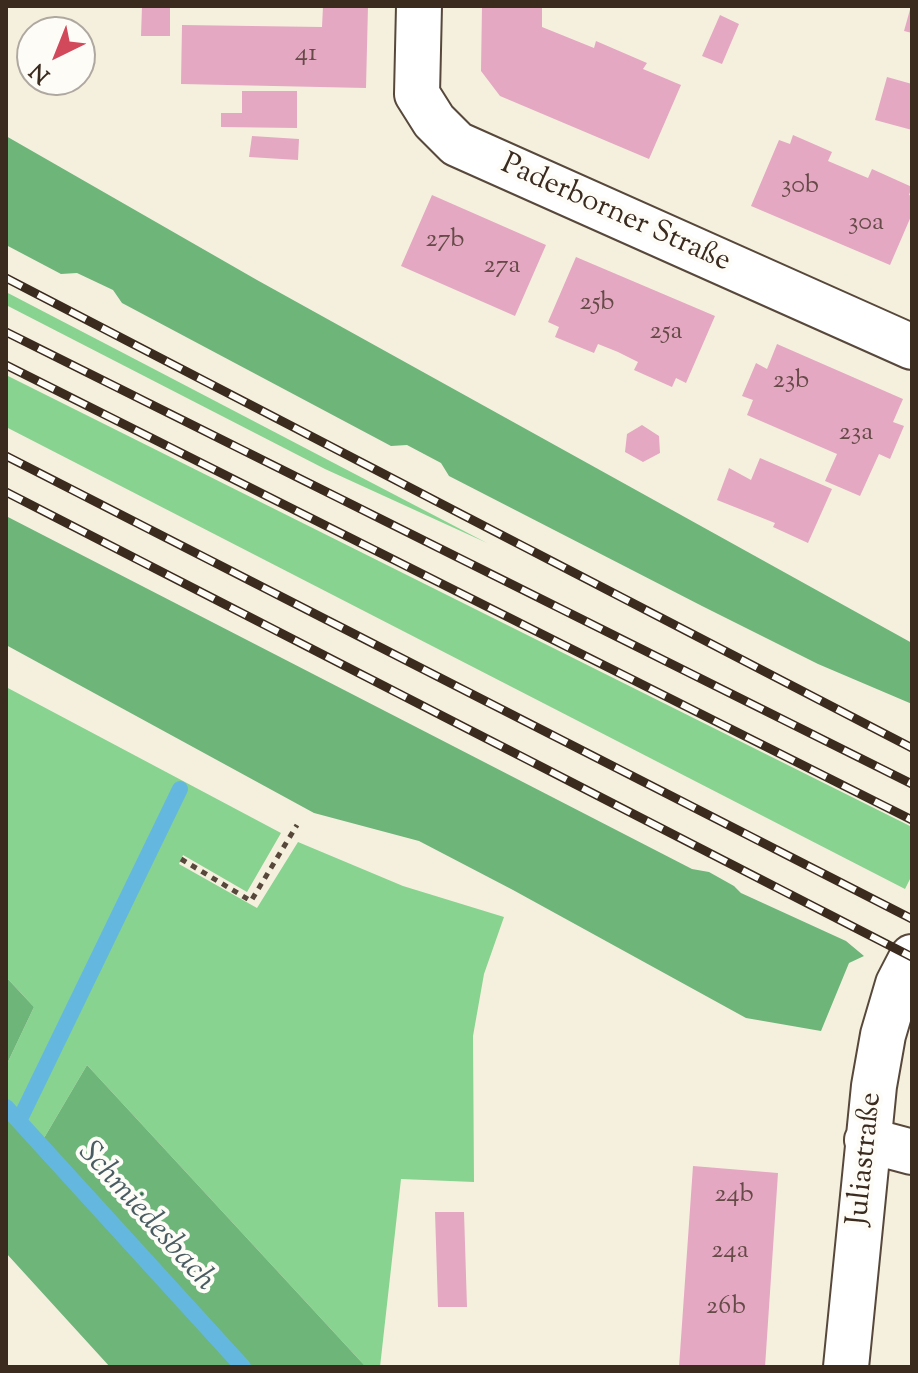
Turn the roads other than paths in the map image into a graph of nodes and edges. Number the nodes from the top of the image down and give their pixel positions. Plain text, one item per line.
1 (419, 6) edge
2 (912, 347) edge
3 (912, 957) edge
4 (867, 1140) junction
5 (912, 1152) edge
6 (846, 1367) edge

1 - 2 street, Paderborner Straße
3 - 4 street, Juliastraße
4 - 5 street
4 - 6 street, Juliastraße

